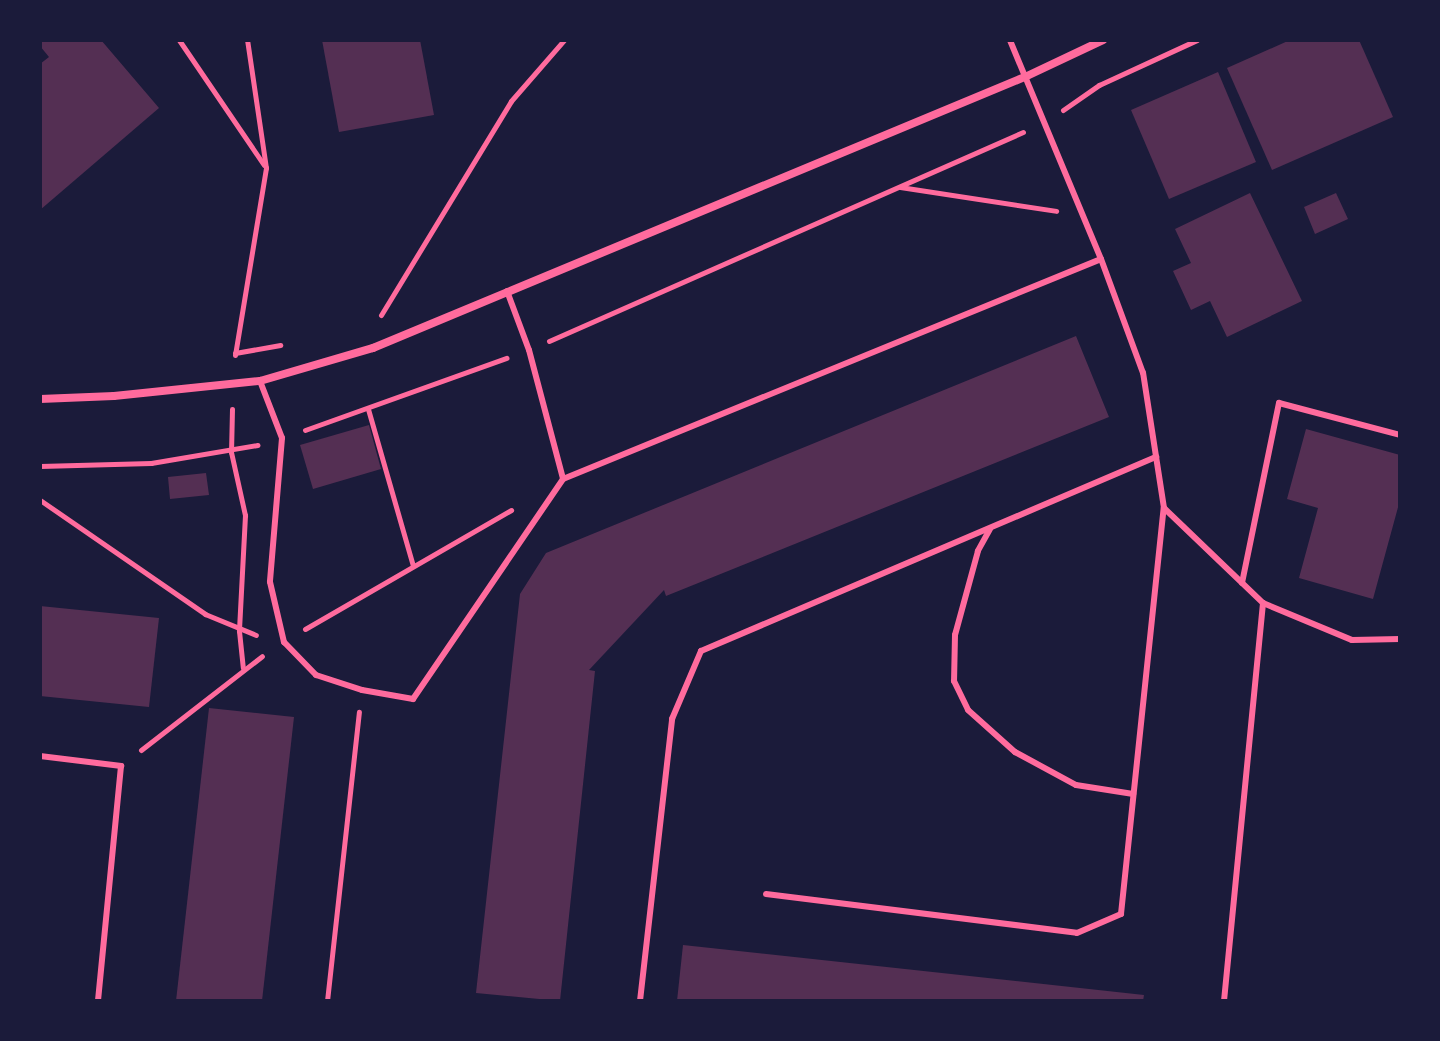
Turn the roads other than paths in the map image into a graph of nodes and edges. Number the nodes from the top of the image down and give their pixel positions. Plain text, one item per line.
1 (1010, 40) edge
2 (1103, 40) edge
3 (1027, 76) junction
4 (1101, 259) junction
5 (507, 290) junction
6 (260, 381) junction
7 (40, 399) edge
8 (1400, 435) edge
9 (1156, 457) junction
10 (563, 479) junction
11 (1164, 508) junction
12 (990, 528) junction
13 (1242, 583) junction
14 (1263, 603) junction
15 (1400, 639) edge
16 (40, 756) edge
17 (1133, 794) junction
18 (766, 894) dead end
19 (98, 1001) edge
20 (640, 1001) edge
21 (1224, 1001) edge

1 - 3 lane
2 - 3 street
3 - 4 lane
3 - 5 street
4 - 9 lane
4 - 10 lane
5 - 6 street
5 - 10 lane
6 - 7 street
6 - 10 lane
8 - 13 lane
9 - 11 lane
9 - 12 lane
11 - 13 lane
11 - 17 lane
12 - 17 lane
12 - 20 lane
13 - 14 lane
14 - 15 lane
14 - 21 lane
16 - 19 lane
17 - 18 lane

